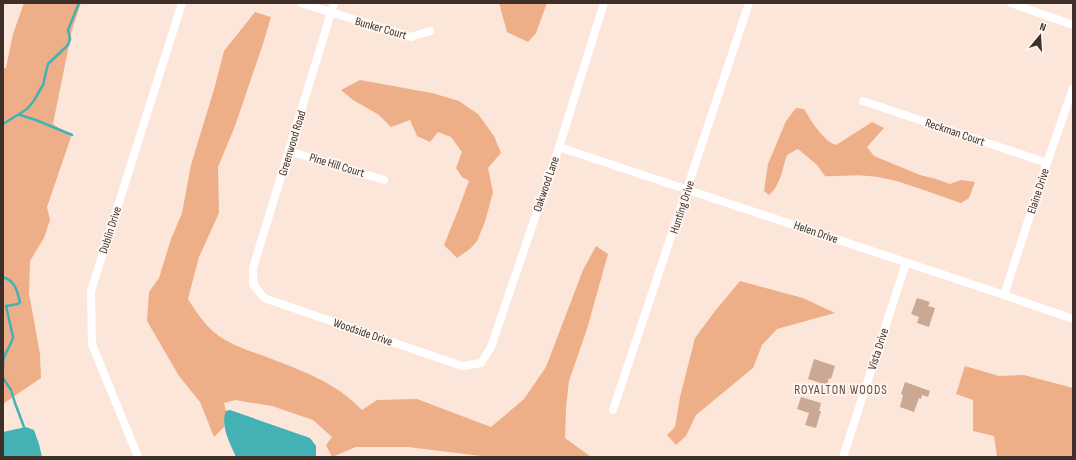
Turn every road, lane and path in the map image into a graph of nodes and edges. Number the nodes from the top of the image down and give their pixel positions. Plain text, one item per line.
1 (182, 3) edge
2 (301, 3) edge
3 (334, 3) edge
4 (604, 3) edge
5 (749, 3) edge
6 (1011, 3) edge
7 (332, 13) junction
8 (1073, 25) edge
9 (430, 31) dead end
10 (1073, 88) edge
11 (863, 100) dead end
12 (559, 147) junction
13 (290, 151) junction
14 (1047, 163) junction
15 (384, 180) dead end
16 (688, 190) junction
17 (906, 263) junction
18 (253, 284) joint
19 (1004, 295) junction
20 (1073, 319) edge
21 (481, 363) joint
22 (613, 410) dead end
23 (138, 457) edge
24 (843, 457) edge

1 - 23 street, Dublin Drive
2 - 7 street, Bunker Court
3 - 7 street, Greenwood Road
4 - 12 street, Oakwood Lane
5 - 16 street, Hunting Drive
6 - 8 street
7 - 9 street, Bunker Court
7 - 13 street, Greenwood Road
10 - 14 street, Elaine Drive
11 - 14 street, Reckman Court
12 - 16 street, Helen Drive
12 - 21 street, Oakwood Lane
13 - 15 street, Pine Hill Court
13 - 18 street, Greenwood Road
14 - 19 street, Elaine Drive
16 - 17 street, Helen Drive
16 - 22 street, Hunting Drive
17 - 19 street, Helen Drive
17 - 24 street, Vista Drive
18 - 21 street, Woodside Drive
19 - 20 street, Helen Drive

